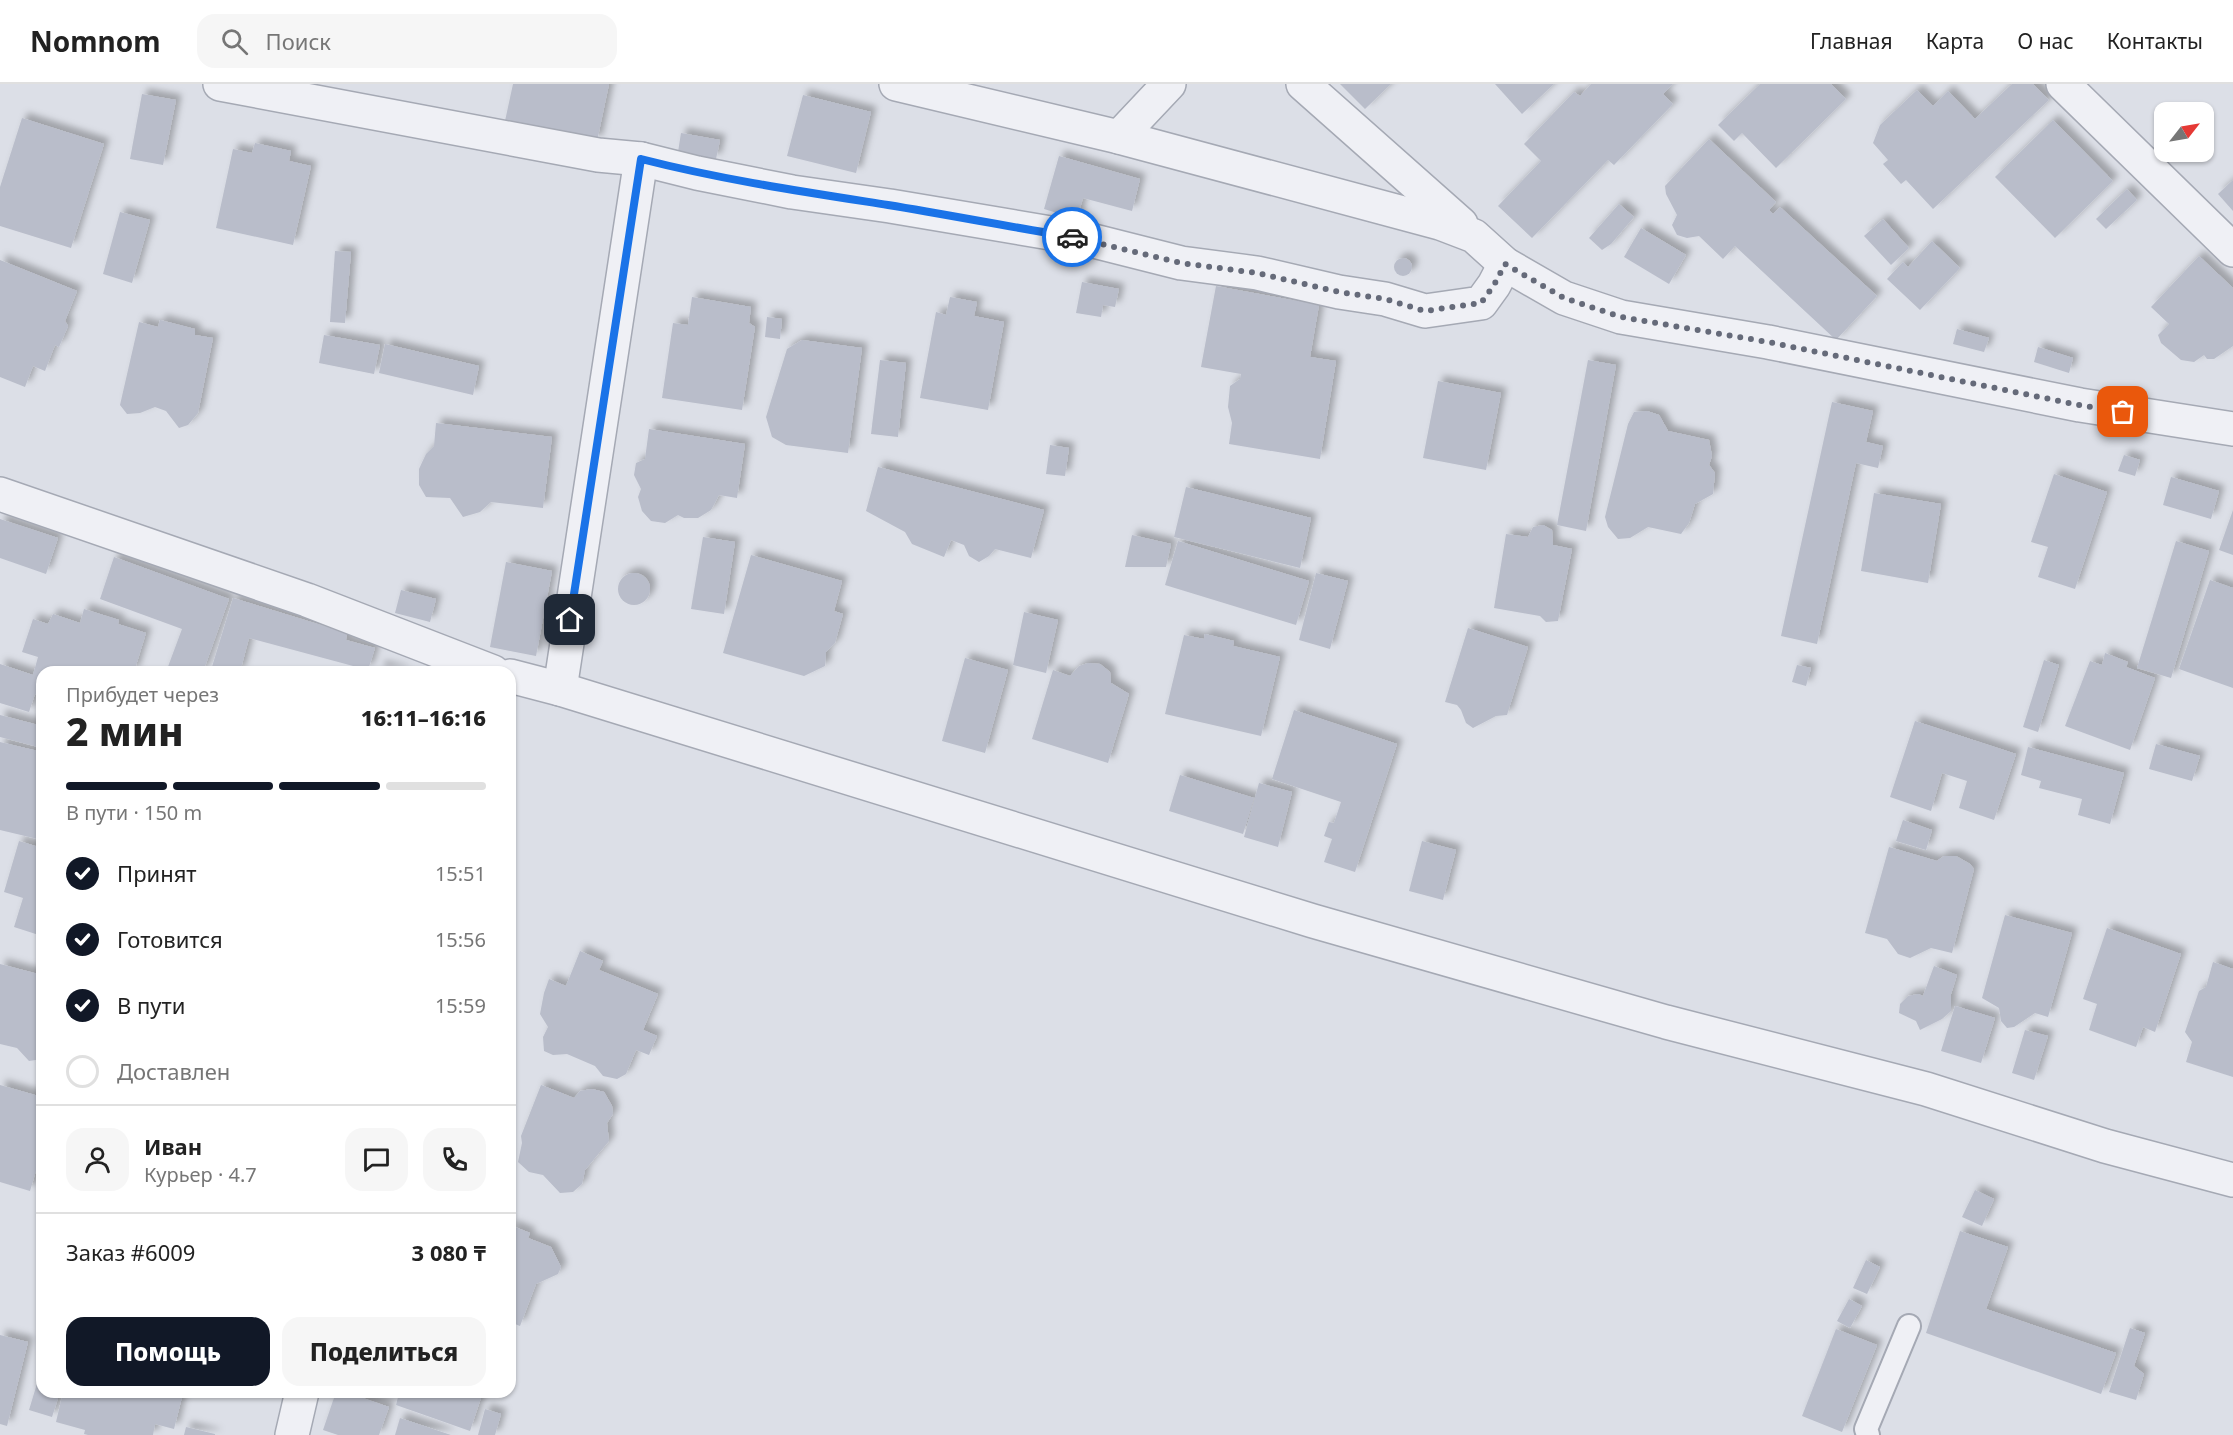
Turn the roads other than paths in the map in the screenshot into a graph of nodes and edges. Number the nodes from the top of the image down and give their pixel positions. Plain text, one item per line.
1 (220, 84) edge
2 (896, 84) edge
3 (1169, 84) edge
4 (1303, 84) edge
5 (2063, 84) edge
6 (1119, 137) junction
7 (641, 159) junction
8 (1474, 236) junction
9 (2233, 250) edge
10 (1505, 264) junction
11 (2233, 429) edge
12 (0, 494) edge
13 (477, 666) edge
14 (516, 678) edge
15 (560, 689) junction
16 (2233, 1180) edge
17 (1909, 1326) dead end
18 (301, 1398) edge
19 (292, 1435) edge
20 (1868, 1435) edge

1 - 7 street
2 - 6 street
3 - 6 street
4 - 8 street
5 - 9 street
6 - 8 street
7 - 10 street
7 - 15 street
8 - 10 street
10 - 11 street
12 - 13 street
14 - 15 street
15 - 16 street
17 - 20 lane
18 - 19 street

